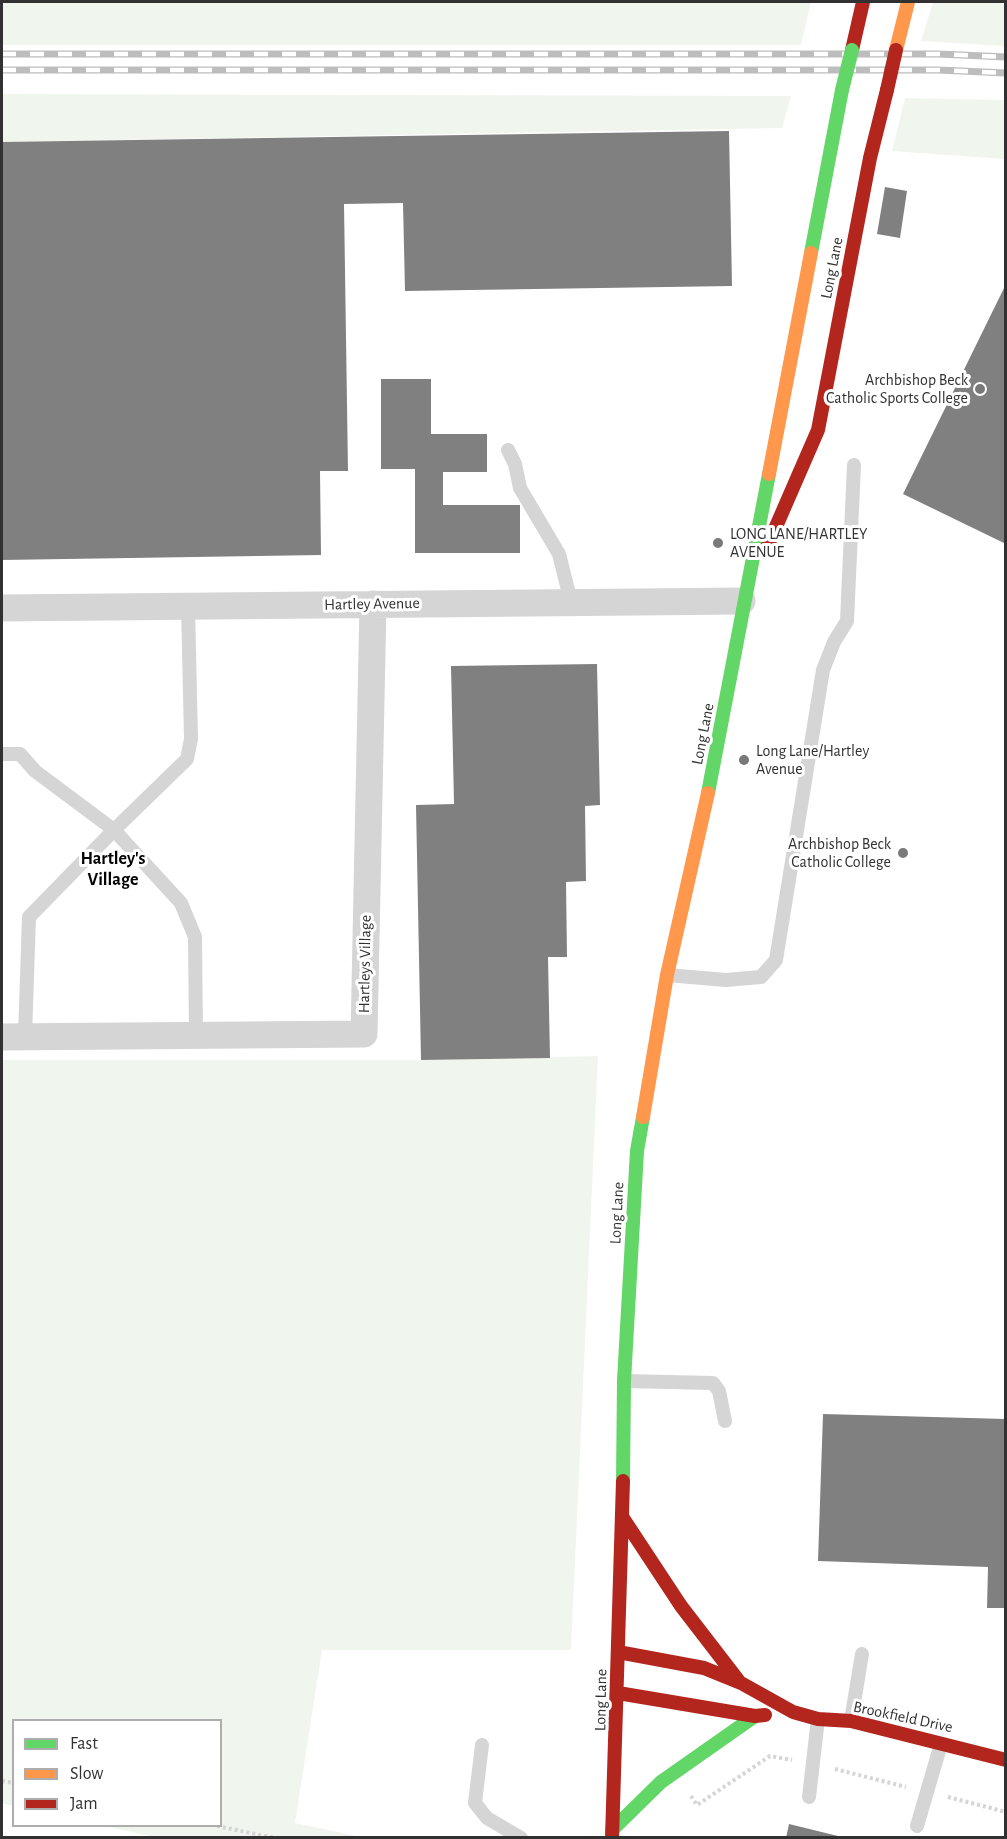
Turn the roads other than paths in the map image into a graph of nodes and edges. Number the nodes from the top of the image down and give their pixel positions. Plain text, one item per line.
1 (863, 2) edge
2 (909, 2) edge
3 (508, 450) dead end
4 (854, 465) dead end
5 (742, 601) junction
6 (571, 602) junction
7 (373, 604) junction
8 (188, 606) junction
9 (2, 608) edge
10 (2, 753) edge
11 (114, 830) junction
12 (667, 975) junction
13 (196, 1036) junction
14 (13, 1037) edge
15 (624, 1381) junction
16 (725, 1421) dead end
17 (623, 1518) junction
18 (618, 1652) junction
19 (862, 1654) dead end
20 (741, 1683) junction
21 (618, 1693) junction
22 (793, 1712) junction
23 (755, 1716) junction
24 (818, 1719) junction
25 (851, 1721) junction
26 (941, 1742) junction
27 (482, 1745) dead end
28 (1005, 1760) edge
29 (809, 1797) dead end
30 (917, 1826) dead end
31 (612, 1834) edge
32 (521, 1838) edge

1 - 5 main road, Long Lane, bridge
2 - 5 main road, Long Lane, bridge
3 - 6 lane
4 - 12 lane
5 - 6 street, Hartley Avenue
5 - 12 main road, Long Lane
6 - 7 street, Hartley Avenue
7 - 8 street, Hartley Avenue
7 - 13 street, Hartleys Village
8 - 9 street, Hartley Avenue
8 - 11 lane
10 - 11 lane
11 - 13 lane
11 - 14 lane
12 - 15 main road, Long Lane
13 - 14 street, Hartleys Village
15 - 16 lane
15 - 17 main road, Long Lane
17 - 18 main road, Long Lane
17 - 20 main road
18 - 20 main road, Brookfield Drive
18 - 21 main road, Long Lane
19 - 25 lane
20 - 22 main road, Brookfield Drive
21 - 23 main road, Brookfield Drive
21 - 31 main road, Long Lane
22 - 23 main road, Brookfield Drive
22 - 24 main road, Brookfield Drive
23 - 31 main road
24 - 25 main road, Brookfield Drive
24 - 29 lane
25 - 26 main road, Brookfield Drive
26 - 28 main road, Brookfield Drive
26 - 30 lane
27 - 32 lane

